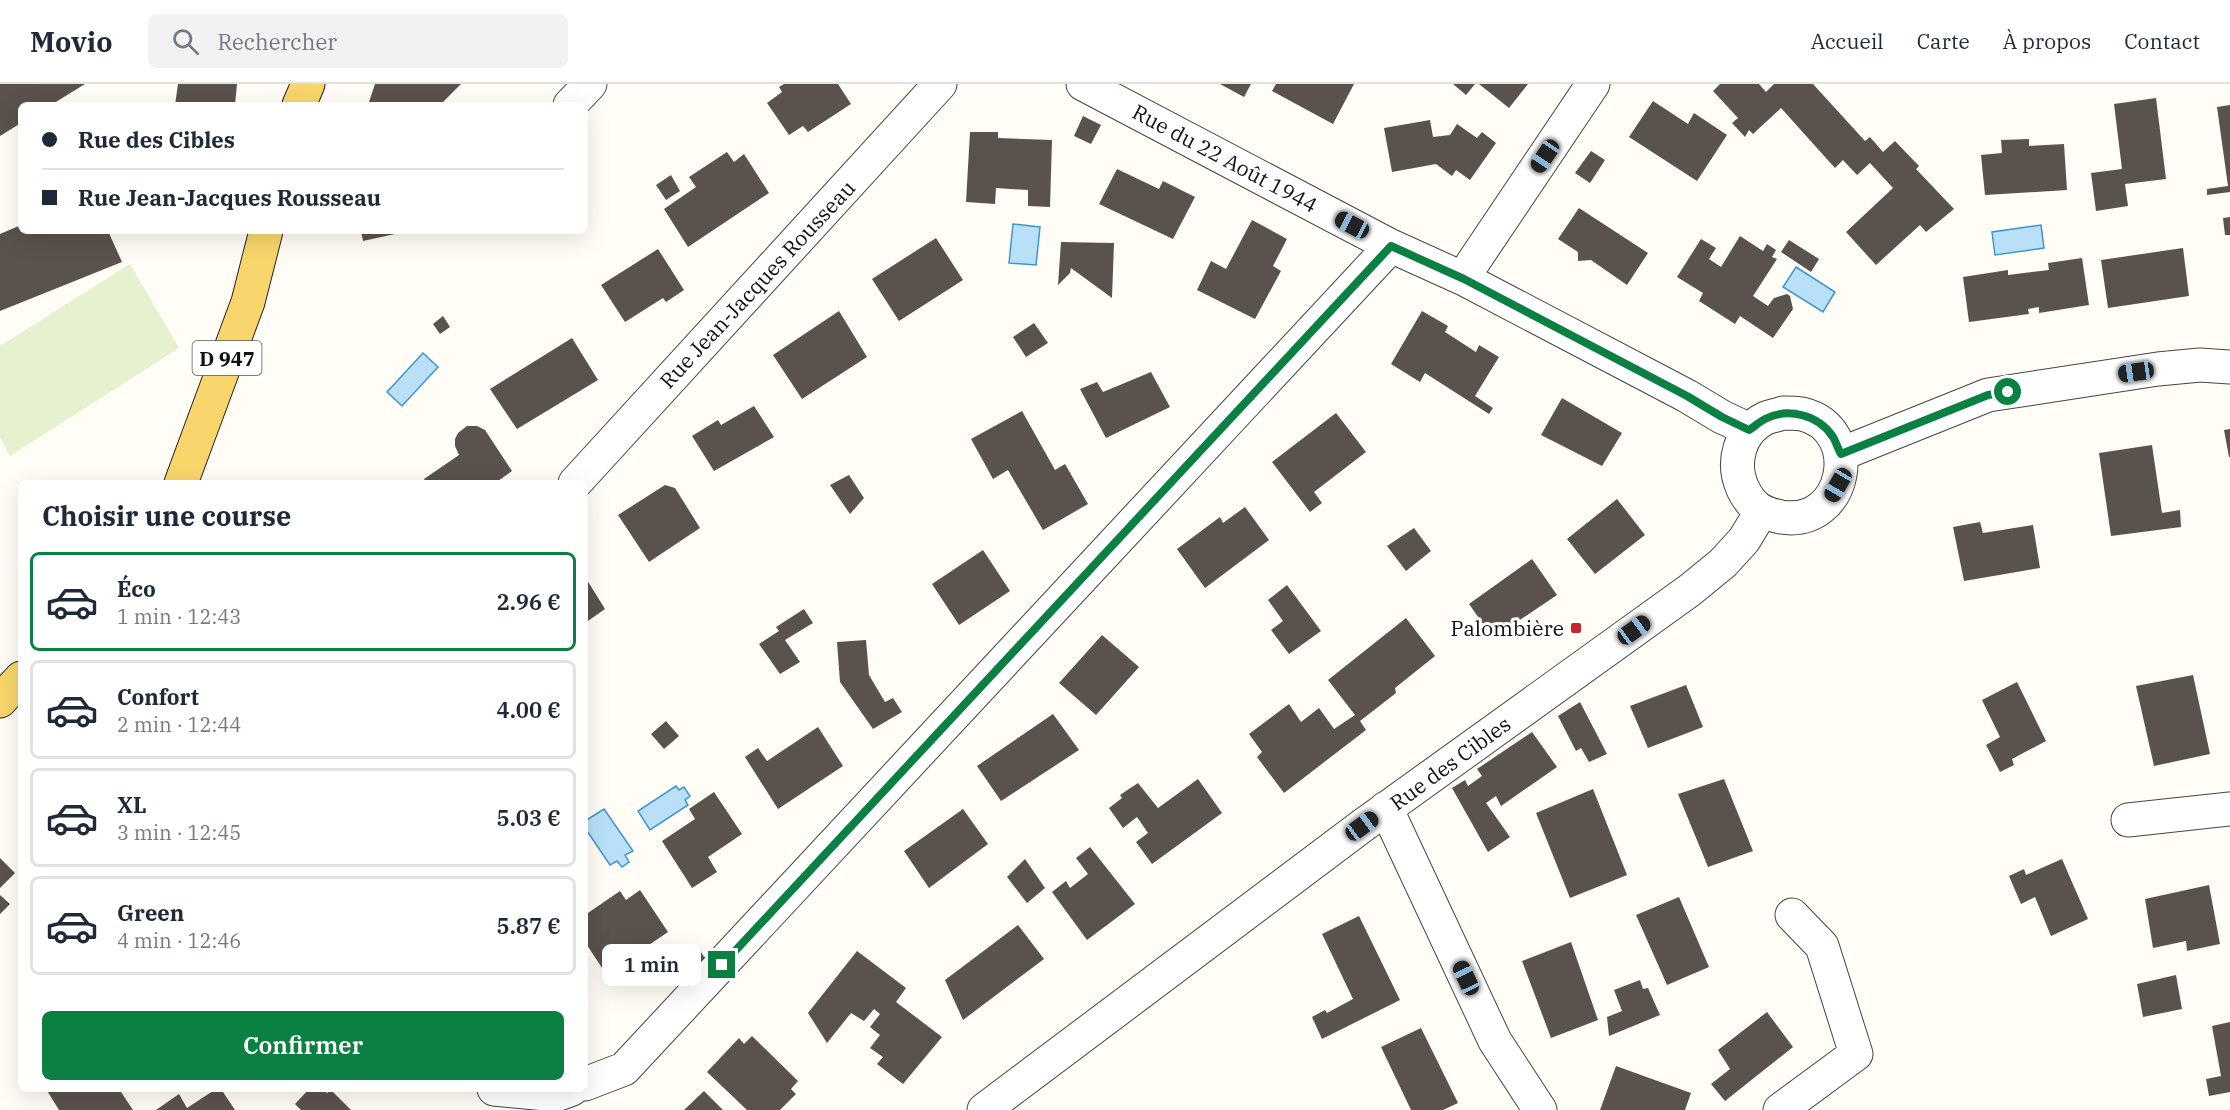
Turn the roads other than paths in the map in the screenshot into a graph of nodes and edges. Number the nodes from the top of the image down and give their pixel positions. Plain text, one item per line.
1 (308, 84) edge
2 (590, 84) edge
3 (940, 84) edge
4 (1083, 84) edge
5 (1593, 84) edge
6 (300, 102) edge
7 (573, 102) edge
8 (265, 234) edge
9 (1391, 246) junction
10 (1464, 279) junction
11 (2230, 367) edge
12 (1749, 430) junction
13 (1841, 454) junction
14 (182, 480) edge
15 (577, 480) edge
16 (1761, 512) junction
17 (18, 681) edge
18 (0, 701) edge
19 (1386, 808) junction
20 (2230, 809) edge
21 (2128, 820) dead end
22 (1792, 915) dead end
23 (588, 1083) edge
24 (525, 1092) edge
25 (564, 1092) edge
26 (984, 1110) edge
27 (1540, 1110) edge
28 (1780, 1110) edge

1 - 6 main road
2 - 7 street
3 - 15 street, Rue Jean-Jacques Rousseau
4 - 9 street, Rue du 22 Août 1944
5 - 10 street
8 - 14 main road, D 947
9 - 10 street, Rue du 22 Août 1944
9 - 23 street
10 - 12 street, Rue du 22 Août 1944
11 - 13 street
12 - 13 street
12 - 16 street
13 - 16 street
16 - 19 street, Rue des Cibles
17 - 18 main road
19 - 26 street, Rue des Cibles
19 - 27 street
20 - 21 street
22 - 28 street
24 - 25 street

